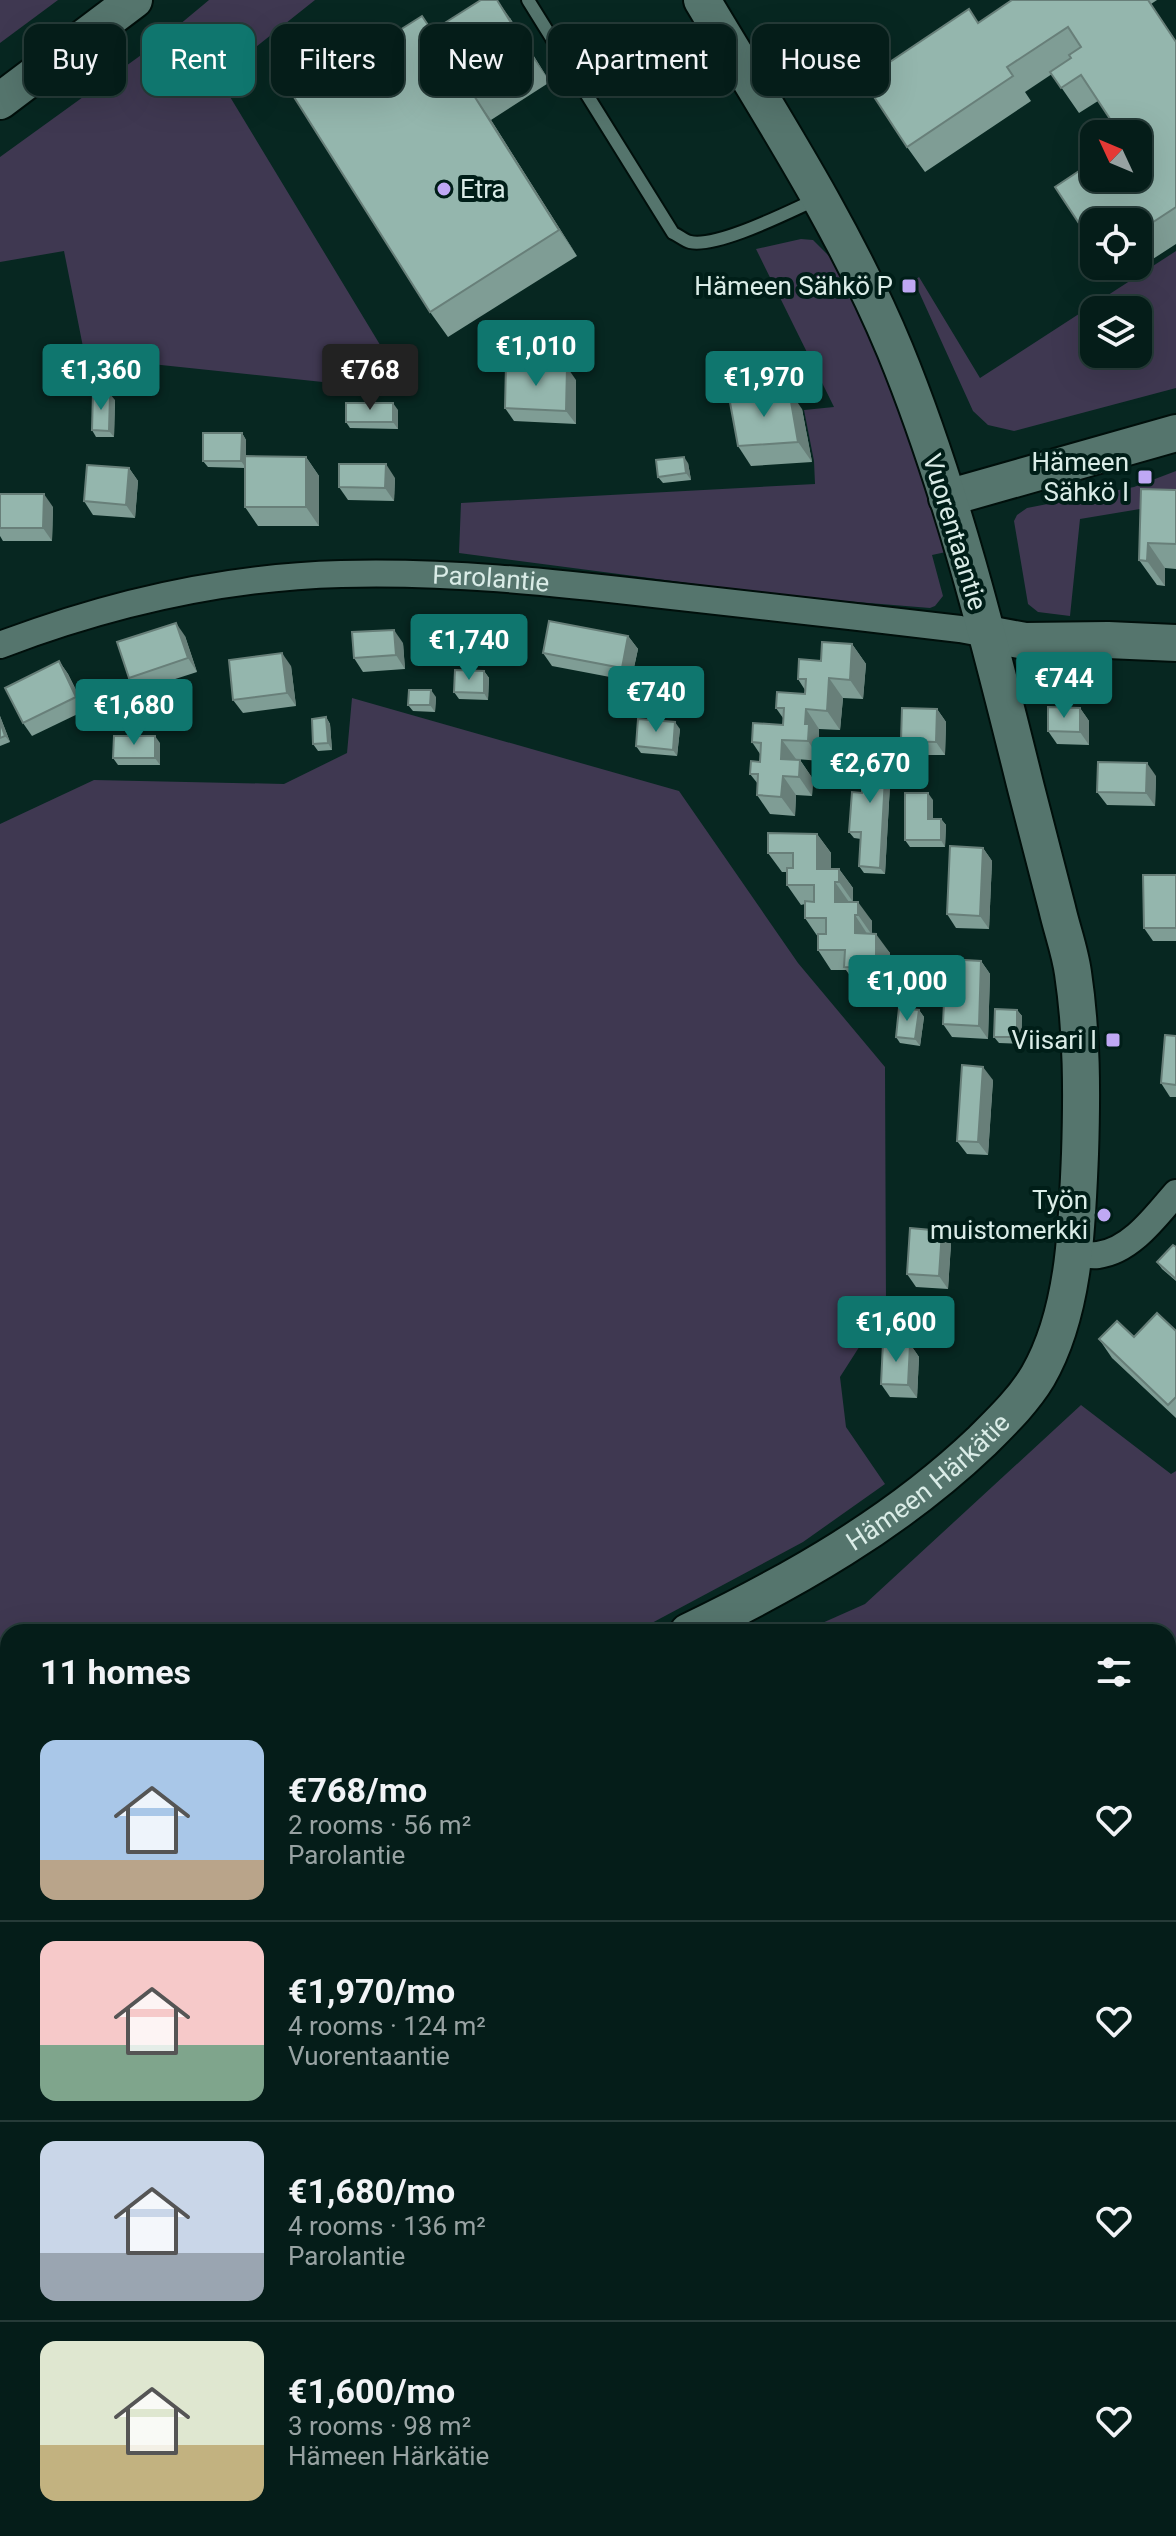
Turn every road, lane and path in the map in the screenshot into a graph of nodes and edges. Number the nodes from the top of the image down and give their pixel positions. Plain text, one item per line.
1 (134, 0) edge
2 (528, 0) edge
3 (702, 0) edge
4 (0, 101) edge
5 (819, 198) junction
6 (1176, 433) edge
7 (947, 498) junction
8 (987, 634) junction
9 (1176, 643) edge
10 (0, 645) edge
11 (1176, 1193) edge
12 (1073, 1252) junction
13 (704, 1624) edge

1 - 4 main road
2 - 5 lane
3 - 5 main road, Vuorentaantie
5 - 7 main road, Vuorentaantie
6 - 7 main road
7 - 8 main road, Vuorentaantie
8 - 9 main road
8 - 10 street, Parolantie
8 - 12 main road, Vuorentaantie
11 - 12 street
12 - 13 main road, Hämeen Härkätie

